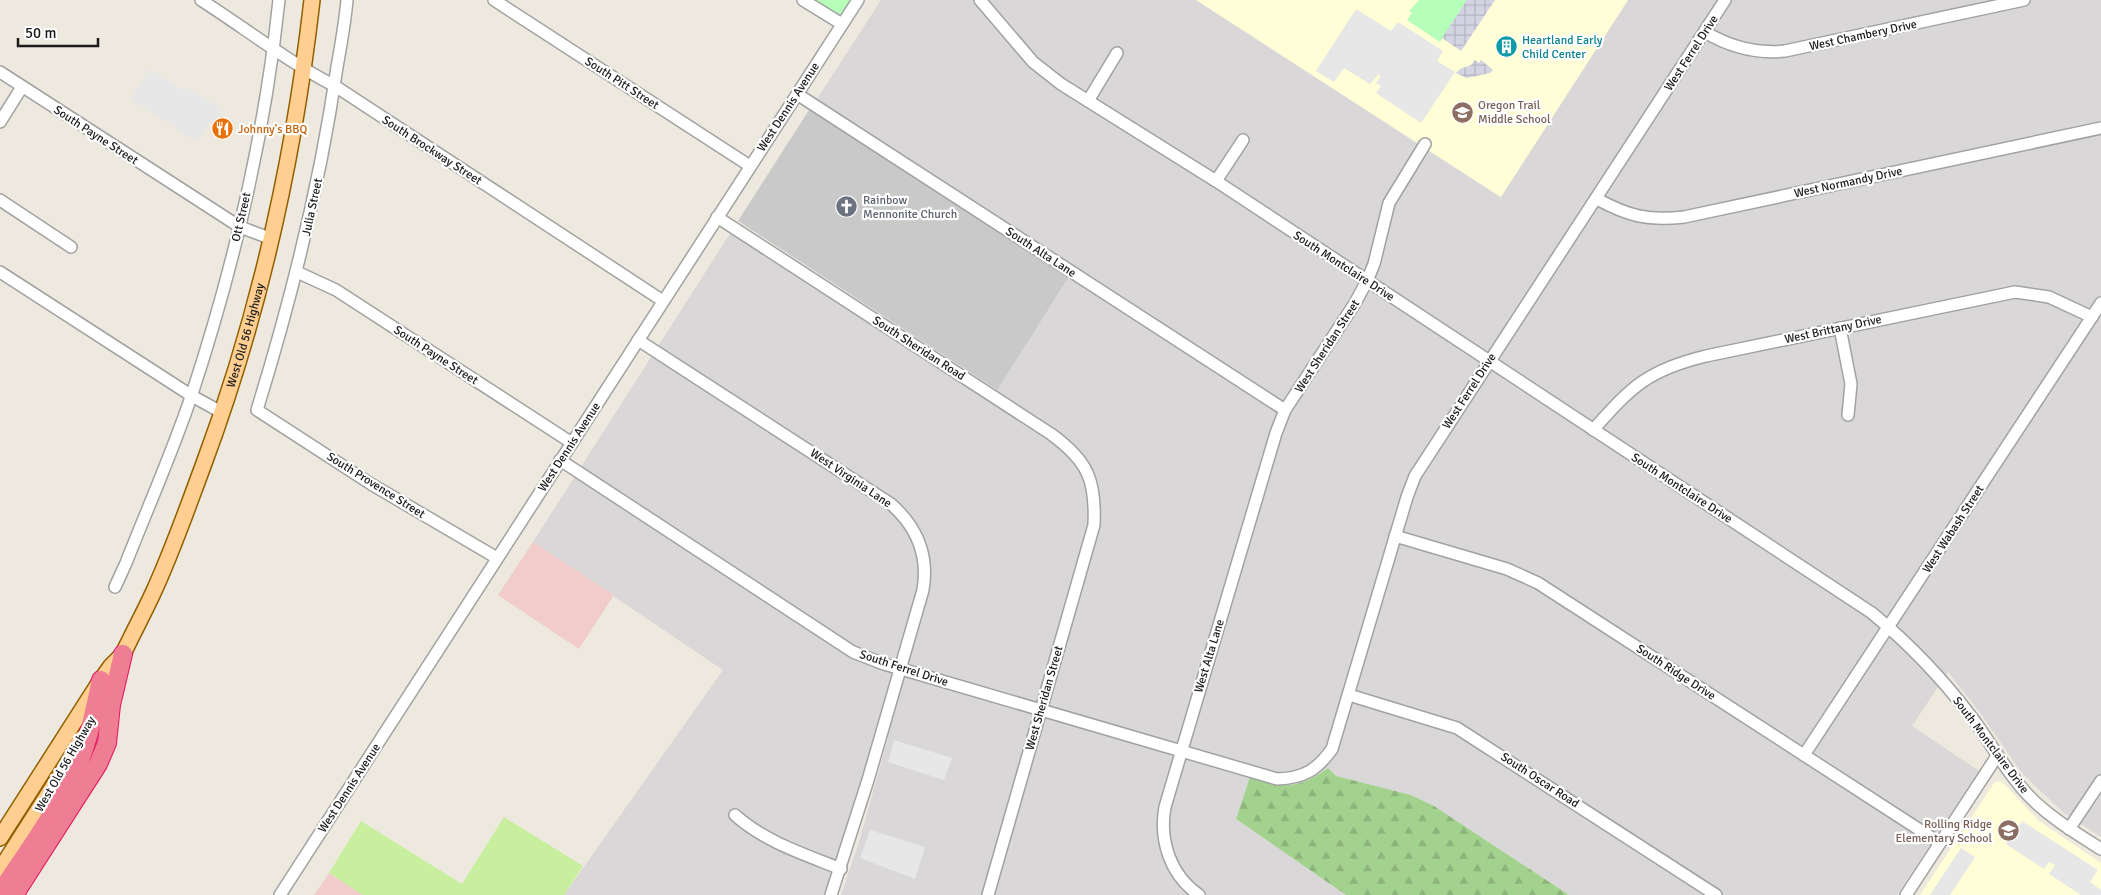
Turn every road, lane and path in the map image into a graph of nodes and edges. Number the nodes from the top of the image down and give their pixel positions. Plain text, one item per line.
1 (201, 0) edge
2 (279, 0) edge
3 (312, 0) edge
4 (347, 0) edge
5 (494, 0) edge
6 (803, 0) edge
7 (858, 0) edge
8 (980, 0) edge
9 (1725, 0) edge
10 (2024, 0) edge
11 (842, 24) junction
12 (1705, 32) junction
13 (274, 50) junction
14 (1117, 53) dead end
15 (304, 70) junction
16 (0, 72) edge
17 (335, 86) junction
18 (22, 87) junction
19 (797, 94) junction
20 (1088, 101) junction
21 (0, 122) edge
22 (2101, 128) edge
23 (1244, 140) dead end
24 (1425, 144) dead end
25 (750, 166) junction
26 (1216, 181) junction
27 (1596, 199) junction
28 (0, 200) edge
29 (717, 217) junction
30 (240, 227) junction
31 (272, 239) junction
32 (71, 247) dead end
33 (0, 272) edge
34 (297, 272) junction
35 (1367, 281) junction
36 (663, 301) junction
37 (2101, 303) edge
38 (2092, 317) junction
39 (1840, 328) junction
40 (638, 340) junction
41 (1488, 362) junction
42 (192, 396) junction
43 (257, 410) joint
44 (1285, 410) junction
45 (221, 412) junction
46 (1848, 415) dead end
47 (1593, 430) junction
48 (572, 443) junction
49 (560, 460) junction
50 (1095, 500) joint
51 (1395, 536) junction
52 (497, 558) junction
53 (115, 587) dead end
54 (1888, 627) junction
55 (123, 654) junction
56 (901, 668) junction
57 (101, 680) junction
58 (1349, 695) junction
59 (1040, 709) junction
60 (93, 717) junction
61 (1181, 751) junction
62 (1804, 755) junction
63 (1998, 756) junction
64 (1262, 775) joint
65 (2101, 781) edge
66 (735, 815) dead end
67 (2069, 829) junction
68 (0, 838) edge
69 (1940, 843) junction
70 (2101, 849) edge
71 (841, 869) junction
72 (0, 870) edge
73 (0, 893) edge
74 (14, 895) edge
75 (280, 895) edge
76 (832, 895) edge
77 (988, 895) edge
78 (1199, 895) edge
79 (1716, 895) edge
80 (1906, 895) edge

1 - 13 street, South Brockway Street
2 - 13 street, Ott Street
3 - 15 main road, West Old 56 Highway
4 - 17 street, Julia Street
5 - 25 street, South Pitt Street
6 - 11 street
7 - 11 street, West Dennis Avenue
8 - 20 street, South Montclaire Drive
9 - 12 street, West Ferrel Drive
10 - 12 street, West Chambery Drive
11 - 19 street, West Dennis Avenue
12 - 27 street, West Ferrel Drive
13 - 15 street, South Brockway Street
13 - 30 street, Ott Street
14 - 20 street
15 - 17 street, South Brockway Street
15 - 31 main road, West Old 56 Highway
16 - 18 street, South Payne Street
17 - 34 street, Julia Street
17 - 36 street, South Brockway Street
18 - 21 street
18 - 30 street, South Payne Street
19 - 25 street, West Dennis Avenue
19 - 44 street, South Alta Lane
20 - 26 street, South Montclaire Drive
22 - 27 street, West Normandy Drive
23 - 26 street
24 - 35 street, West Sheridan Street
25 - 29 street, West Dennis Avenue
26 - 35 street, South Montclaire Drive
27 - 41 street, West Ferrel Drive
28 - 32 street
29 - 36 street, West Dennis Avenue
29 - 50 street, South Sheridan Road
30 - 31 street, South Payne Street
30 - 42 street, Ott Street
31 - 45 main road, West Old 56 Highway
33 - 42 street
34 - 43 street, Julia Street
34 - 48 street, South Payne Street
35 - 41 street, South Montclaire Drive
35 - 44 street, West Sheridan Street
36 - 40 street, West Dennis Avenue
37 - 38 street, West Wabash Street
38 - 39 street, West Brittany Drive
38 - 54 street, West Wabash Street
39 - 46 street
39 - 47 street, West Brittany Drive
40 - 48 street, West Dennis Avenue
40 - 56 street, West Virginia Lane
41 - 47 street, South Montclaire Drive
41 - 51 street, West Ferrel Drive
42 - 45 street
42 - 53 street, Ott Street
43 - 52 street, South Provence Street
44 - 61 street, West Alta Lane
45 - 55 main road, West Old 56 Highway
47 - 54 street, South Montclaire Drive
48 - 49 street, West Dennis Avenue
49 - 52 street, West Dennis Avenue
49 - 56 street, South Ferrel Drive
50 - 59 street, West Sheridan Street
51 - 58 street, West Ferrel Drive
51 - 62 street, South Ridge Drive
52 - 75 street, West Dennis Avenue
54 - 62 street, West Wabash Street
54 - 63 street, South Montclaire Drive
55 - 57 main road, West Old 56 Highway
55 - 60 main road, West Old 56 Highway
55 - 74 highway
56 - 59 street, South Ferrel Drive
56 - 71 street, West Virginia Lane
57 - 60 highway
57 - 68 main road, West Old 56 Highway
58 - 64 street, West Ferrel Drive
58 - 79 street, South Oscar Road
59 - 61 street, South Ferrel Drive
59 - 77 street, West Sheridan Street
60 - 72 main road, West Old 56 Highway
60 - 73 highway
61 - 64 street, South Ferrel Drive
61 - 78 street, West Alta Lane
62 - 69 street, South Ridge Drive
63 - 67 street, South Montclaire Drive
63 - 69 street
65 - 67 street
66 - 71 street
67 - 70 street, South Montclaire Drive
69 - 80 street
71 - 76 street, West Virginia Lane

